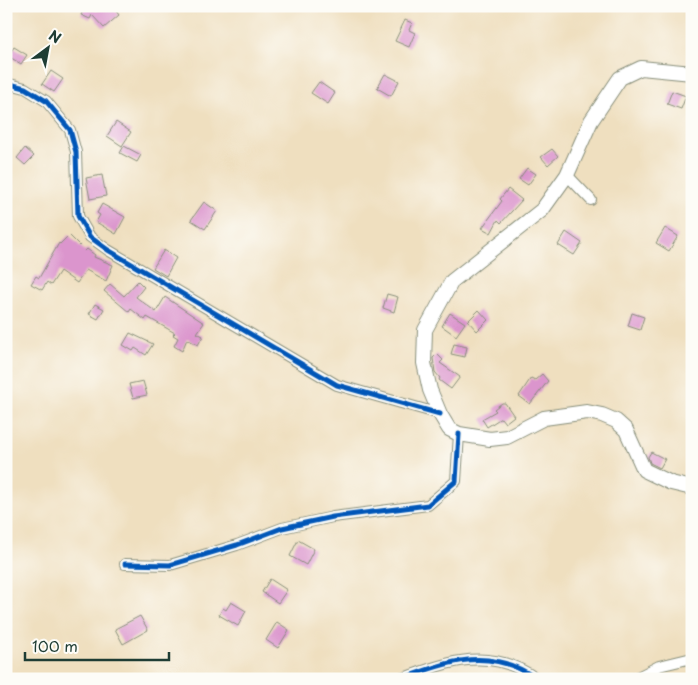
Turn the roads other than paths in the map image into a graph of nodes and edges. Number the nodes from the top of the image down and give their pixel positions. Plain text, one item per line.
1 (692, 73) edge
2 (6, 83) edge
3 (567, 175) junction
4 (591, 200) dead end
5 (440, 414) junction
6 (459, 434) junction
7 (692, 488) edge
8 (125, 564) dead end
9 (692, 658) edge
10 (401, 679) edge
11 (537, 679) edge
12 (634, 679) edge

1 - 3 main road
2 - 5 street
3 - 4 street
3 - 5 main road
5 - 6 main road
6 - 7 main road
6 - 8 street
9 - 12 street
10 - 11 street

